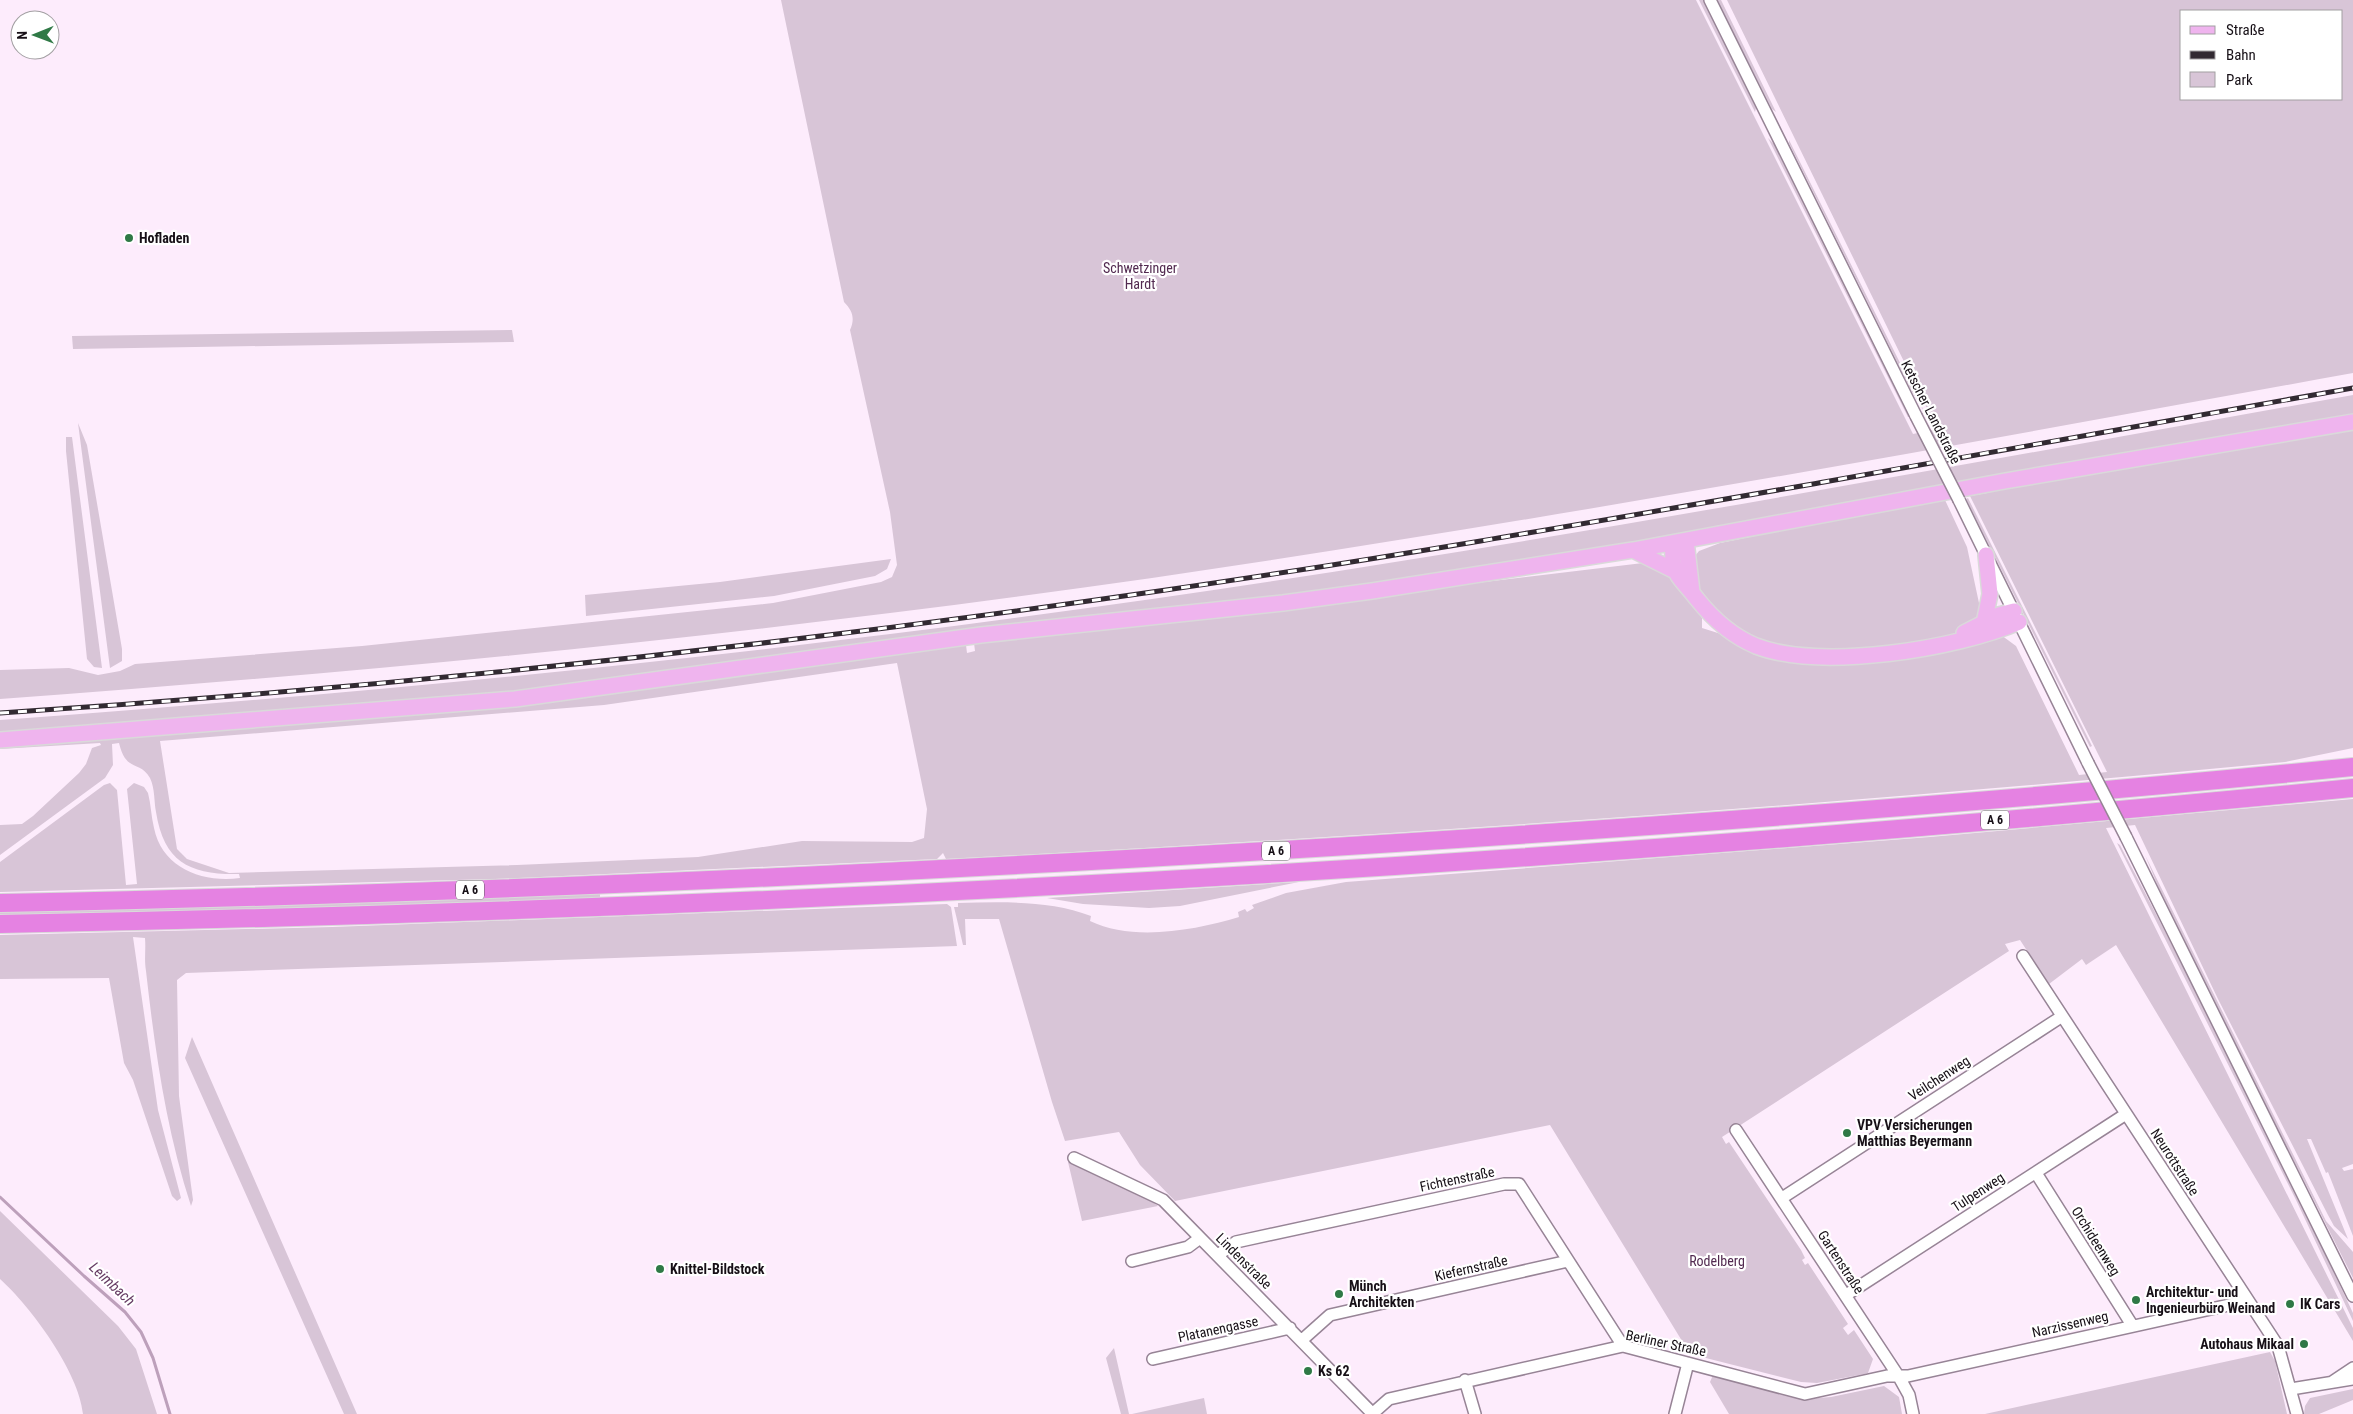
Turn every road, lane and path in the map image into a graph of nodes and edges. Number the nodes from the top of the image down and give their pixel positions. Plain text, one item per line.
1 (1710, 0) edge
2 (2353, 422) edge
3 (1680, 542) junction
4 (1634, 550) junction
5 (1986, 555) junction
6 (1673, 570) junction
7 (1693, 593) junction
8 (2017, 616) junction
9 (1984, 622) junction
10 (1948, 642) junction
11 (0, 740) edge
12 (2353, 767) edge
13 (2353, 788) edge
14 (0, 903) edge
15 (0, 924) edge
16 (2024, 956) dead end
17 (2061, 1017) junction
18 (2126, 1114) junction
19 (1736, 1130) dead end
20 (1074, 1158) dead end
21 (2036, 1173) junction
22 (1782, 1198) junction
23 (1200, 1238) junction
24 (1218, 1255) junction
25 (1132, 1261) dead end
26 (1568, 1261) junction
27 (1846, 1295) junction
28 (2353, 1296) edge
29 (2247, 1301) junction
30 (2132, 1325) junction
31 (1290, 1328) junction
32 (1302, 1340) junction
33 (1623, 1346) junction
34 (1154, 1358) dead end
35 (1688, 1363) junction
36 (2353, 1368) edge
37 (1899, 1377) junction
38 (1465, 1380) junction
39 (2353, 1380) edge
40 (2332, 1382) junction
41 (2291, 1388) junction
42 (1372, 1414) edge
43 (1475, 1414) edge
44 (1675, 1414) edge
45 (1913, 1414) edge
46 (2297, 1414) edge

1 - 5 street, Ketscher Landstraße, bridge
2 - 3 main road
3 - 4 main road
3 - 6 main road
3 - 7 main road
4 - 6 main road
4 - 11 main road
5 - 8 street, Ketscher Landstraße
5 - 9 main road
6 - 7 main road
7 - 10 main road
8 - 9 main road
8 - 10 main road
8 - 28 street, Ketscher Landstraße, bridge
9 - 10 main road
12 - 14 highway, A 6
13 - 15 highway, A 6
16 - 17 street, Neurottstraße
17 - 18 street, Neurottstraße
17 - 22 street, Veilchenweg
18 - 21 street, Tulpenweg
18 - 29 street, Neurottstraße
19 - 22 street, Gartenstraße
20 - 23 street, Lindenstraße
21 - 27 street, Tulpenweg
21 - 30 street, Orchideenweg
22 - 27 street, Gartenstraße
23 - 24 street, Lindenstraße
23 - 25 street
24 - 26 street, Fichtenstraße
24 - 31 street, Lindenstraße
26 - 32 street, Kiefernstraße
26 - 33 street, Fichtenstraße
27 - 37 street, Gartenstraße
29 - 30 street, Narzissenweg
29 - 41 street, Neurottstraße
30 - 37 street, Narzissenweg
31 - 32 street, Lindenstraße
31 - 34 street, Platanengasse
32 - 42 street, Lindenstraße
33 - 35 street, Berliner Straße
33 - 38 street, Berliner Straße
35 - 37 street, Berliner Straße
35 - 44 street
36 - 40 street
37 - 45 street, Gartenstraße
38 - 42 street, Berliner Straße
38 - 43 street
39 - 40 street
40 - 41 street
41 - 46 street, Neurottstraße

